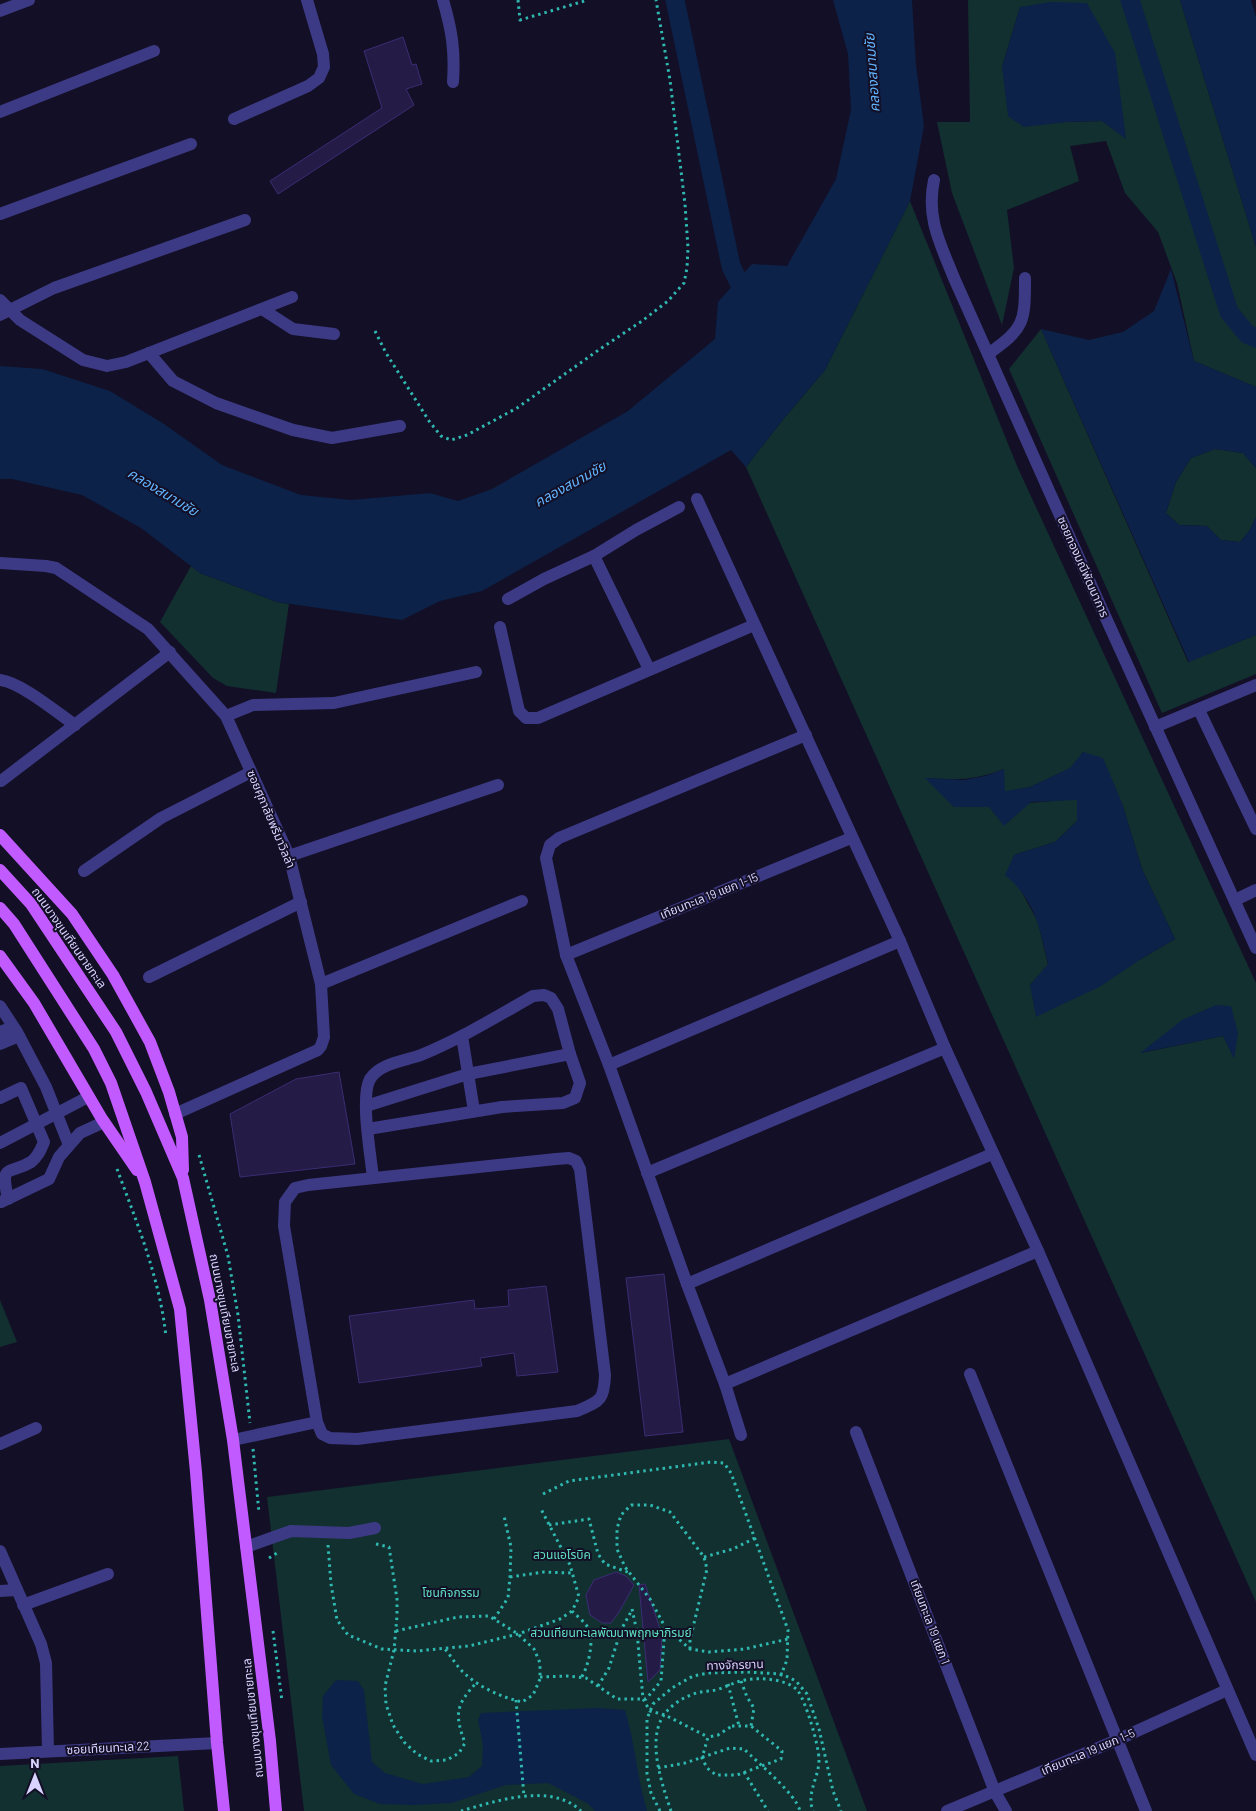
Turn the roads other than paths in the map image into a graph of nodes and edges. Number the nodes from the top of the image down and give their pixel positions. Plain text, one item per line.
1 (29, 0) edge
2 (308, 0) edge
3 (443, 0) edge
4 (0, 11) edge
5 (154, 50) dead end
6 (453, 82) dead end
7 (0, 112) edge
8 (234, 119) dead end
9 (191, 144) dead end
10 (934, 180) dead end
11 (0, 214) edge
12 (245, 220) dead end
13 (1025, 278) dead end
14 (292, 297) dead end
15 (0, 300) edge
16 (262, 309) junction
17 (5, 313) edge
18 (334, 334) dead end
19 (149, 353) junction
20 (988, 354) junction
21 (400, 426) dead end
22 (697, 499) dead end
23 (679, 506) dead end
24 (594, 556) junction
25 (0, 563) edge
26 (508, 599) dead end
27 (754, 625) junction
28 (500, 627) dead end
29 (170, 652) junction
30 (649, 669) junction
31 (476, 672) dead end
32 (0, 680) edge
33 (1256, 685) edge
34 (1200, 710) junction
35 (226, 716) junction
36 (75, 725) junction
37 (1155, 727) junction
38 (806, 735) junction
39 (251, 772) junction
40 (1, 781) edge
41 (498, 785) dead end
42 (1256, 829) edge
43 (0, 835) edge
44 (851, 838) junction
45 (289, 856) junction
46 (0, 870) edge
47 (84, 871) dead end
48 (1256, 890) edge
49 (522, 900) dead end
50 (1235, 900) junction
51 (301, 902) junction
52 (0, 908) edge
53 (900, 941) junction
54 (1256, 948) edge
55 (566, 955) junction
56 (0, 956) edge
57 (149, 976) dead end
58 (322, 984) junction
59 (0, 1006) edge
60 (16, 1031) junction
61 (0, 1032) edge
62 (462, 1036) junction
63 (0, 1044) edge
64 (945, 1048) junction
65 (570, 1054) junction
66 (608, 1064) junction
67 (468, 1074) junction
68 (88, 1097) junction
69 (0, 1098) edge
70 (366, 1106) junction
71 (474, 1111) junction
72 (56, 1114) junction
73 (175, 1114) junction
74 (104, 1122) junction
75 (38, 1124) junction
76 (368, 1129) junction
77 (0, 1143) edge
78 (69, 1145) junction
79 (992, 1154) junction
80 (647, 1173) junction
81 (183, 1178) junction
82 (373, 1178) junction
83 (145, 1182) junction
84 (4, 1201) edge
85 (1038, 1251) junction
86 (687, 1284) junction
87 (970, 1374) dead end
88 (725, 1384) junction
89 (317, 1422) junction
90 (36, 1428) dead end
91 (856, 1432) dead end
92 (741, 1435) dead end
93 (233, 1440) junction
94 (0, 1444) edge
95 (375, 1528) dead end
96 (246, 1547) junction
97 (0, 1551) edge
98 (108, 1574) dead end
99 (16, 1590) junction
100 (0, 1591) edge
101 (23, 1605) junction
102 (1227, 1690) junction
103 (1117, 1740) junction
104 (216, 1743) junction
105 (48, 1751) junction
106 (0, 1754) edge
107 (1256, 1755) edge
108 (995, 1792) junction
109 (224, 1811) edge
110 (276, 1811) edge
111 (947, 1811) edge
112 (1006, 1811) edge
113 (1146, 1811) edge

1 - 4 street
2 - 8 street
3 - 6 street
5 - 7 street
9 - 11 street
10 - 20 street, ซอยทองมณีพัฒนาการ
12 - 17 street
13 - 20 street
14 - 16 street
15 - 17 street
16 - 18 street
16 - 19 street
17 - 19 street
19 - 21 street
20 - 37 street, ซอยทองมณีพัฒนาการ
22 - 27 street
23 - 24 street
24 - 26 street
24 - 30 street
25 - 29 street, ซอยศุภาลัยพรีมาวิลล่า
27 - 30 street
27 - 38 street
28 - 30 street
29 - 35 street, ซอยศุภาลัยพรีมาวิลล่า
29 - 36 street
31 - 35 street
32 - 36 street
33 - 34 street
34 - 37 street
34 - 42 street
35 - 39 street, ซอยศุภาลัยพรีมาวิลล่า
36 - 40 street
37 - 50 street, ซอยทองมณีพัฒนาการ
38 - 44 street
38 - 55 street
39 - 45 street, ซอยศุภาลัยพรีมาวิลล่า
39 - 47 street
41 - 45 street
43 - 73 main road
44 - 53 street
44 - 55 street, เทียนทะเล 19 แยก 1-15
45 - 51 street, ซอยศุภาลัยพรีมาวิลล่า
46 - 81 main road, ถนนบางขุนเทียนชายทะเล
48 - 50 street
49 - 58 street
50 - 54 street, ซอยทองมณีพัฒนาการ
51 - 57 street
51 - 58 street, ซอยศุภาลัยพรีมาวิลล่า
52 - 83 main road
53 - 64 street
53 - 66 street
55 - 66 street
56 - 68 main road
58 - 73 street, ซอยศุภาลัยพรีมาวิลล่า
59 - 60 street
60 - 61 street
60 - 63 street
60 - 72 street
62 - 65 street
62 - 67 street
62 - 70 street
64 - 79 street
64 - 80 street
65 - 67 street
65 - 71 street
66 - 80 street
67 - 70 street
67 - 71 street
68 - 72 street
68 - 74 main road
69 - 75 street
70 - 76 street
71 - 76 street
72 - 75 street
72 - 78 street
73 - 81 main road
74 - 78 street
74 - 83 main road
75 - 77 street
75 - 84 street
76 - 82 street
78 - 84 street
79 - 85 street
79 - 86 street
80 - 86 street
81 - 93 main road, ถนนบางขุนเทียนชายทะเล
82 - 89 street
82 - 89 street
83 - 104 main road
85 - 88 street
85 - 102 street
86 - 88 street
87 - 103 street
88 - 92 street
89 - 93 street
90 - 94 street
91 - 108 street, เทียนทะเล 19 แยก 1
93 - 96 main road, ถนนบางขุนเทียนชายทะเล
95 - 96 street
96 - 110 main road, ถนนบางขุนเทียนชายทะเล
97 - 99 street
98 - 101 street
99 - 100 street
99 - 101 street
101 - 105 street
102 - 103 street, เทียนทะเล 19 แยก 1-5
102 - 107 street
103 - 108 street, เทียนทะเล 19 แยก 1-5
103 - 113 street
104 - 105 street, ซอยเทียนทะเล 22
104 - 109 main road
105 - 106 street, ซอยเทียนทะเล 22
108 - 111 street, เทียนทะเล 19 แยก 1-5
108 - 112 street, เทียนทะเล 19 แยก 1

